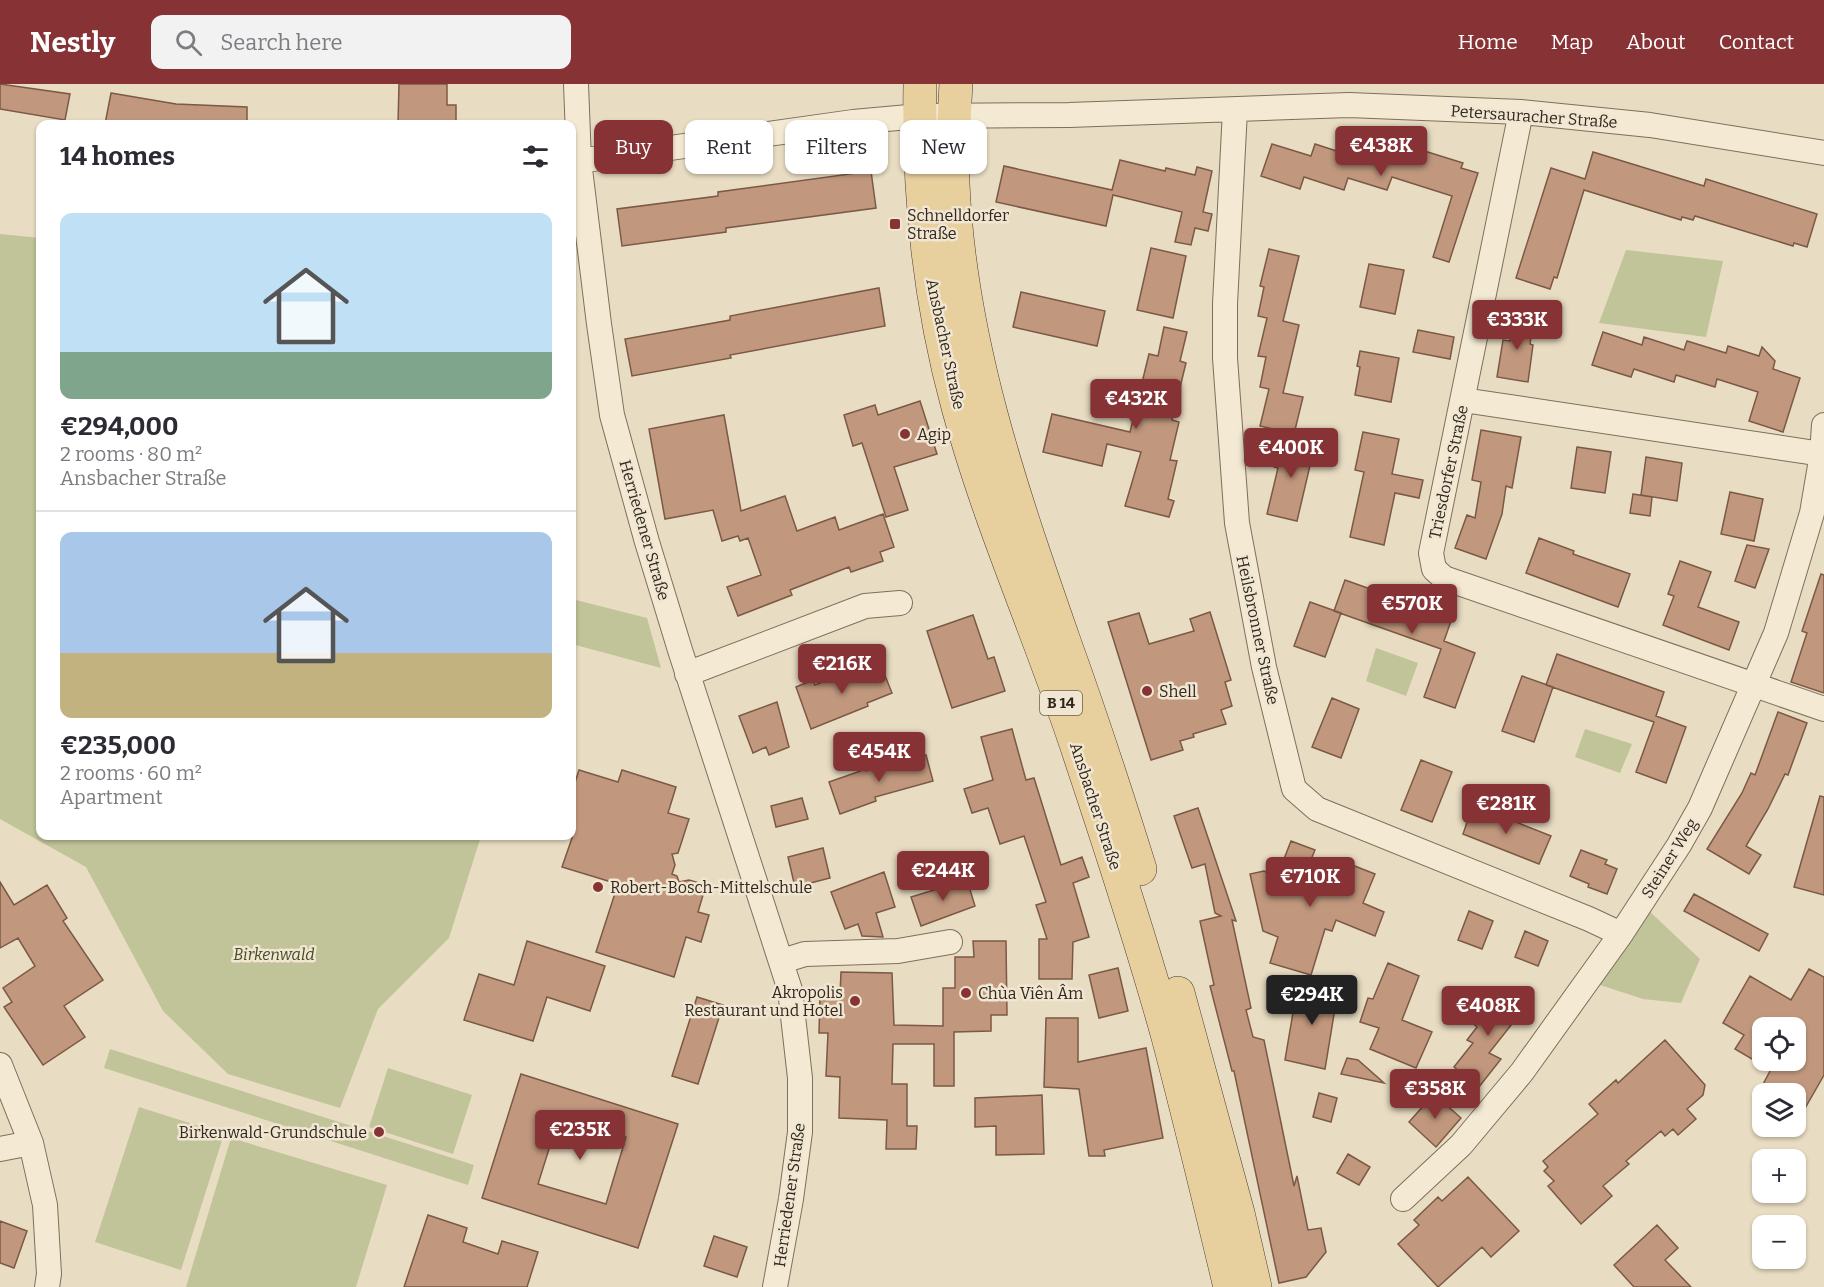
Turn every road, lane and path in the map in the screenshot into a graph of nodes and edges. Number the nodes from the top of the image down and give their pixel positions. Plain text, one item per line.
1 (576, 84) edge
2 (920, 84) edge
3 (955, 100) edge
4 (1235, 110) junction
5 (1521, 112) junction
6 (920, 116) junction
7 (1824, 153) edge
8 (579, 161) junction
9 (1463, 400) junction
10 (1824, 425) edge
11 (1822, 454) junction
12 (900, 603) dead end
13 (687, 674) junction
14 (1753, 685) junction
15 (1824, 709) edge
16 (1621, 934) junction
17 (950, 942) dead end
18 (782, 961) junction
19 (0, 1065) edge
20 (31, 1143) junction
21 (0, 1149) edge
22 (1403, 1199) dead end
23 (47, 1287) edge
24 (775, 1287) edge
25 (1230, 1287) edge
26 (1255, 1287) edge

1 - 8 street, Herriedener Straße
2 - 6 main road, Ansbacher Straße / B 14
3 - 4 street, Petersauracher Straße
3 - 6 street
3 - 26 main road, Ansbacher Straße / B 14
4 - 5 street, Petersauracher Straße
4 - 16 street, Heilsbronner Straße
5 - 7 street, Petersauracher Straße
5 - 9 street, Triesdorfer Straße
6 - 8 street
6 - 25 main road, Ansbacher Straße / B 14
8 - 13 street, Herriedener Straße
9 - 11 street
9 - 14 street, Triesdorfer Straße
10 - 11 street, Steiner Weg
11 - 14 street, Steiner Weg
12 - 13 street
13 - 18 street, Herriedener Straße
14 - 15 street, Triesdorfer Straße
14 - 16 street, Steiner Weg
16 - 22 street, Steiner Weg
17 - 18 street
18 - 24 street, Herriedener Straße
19 - 20 street
20 - 21 street
20 - 23 street

